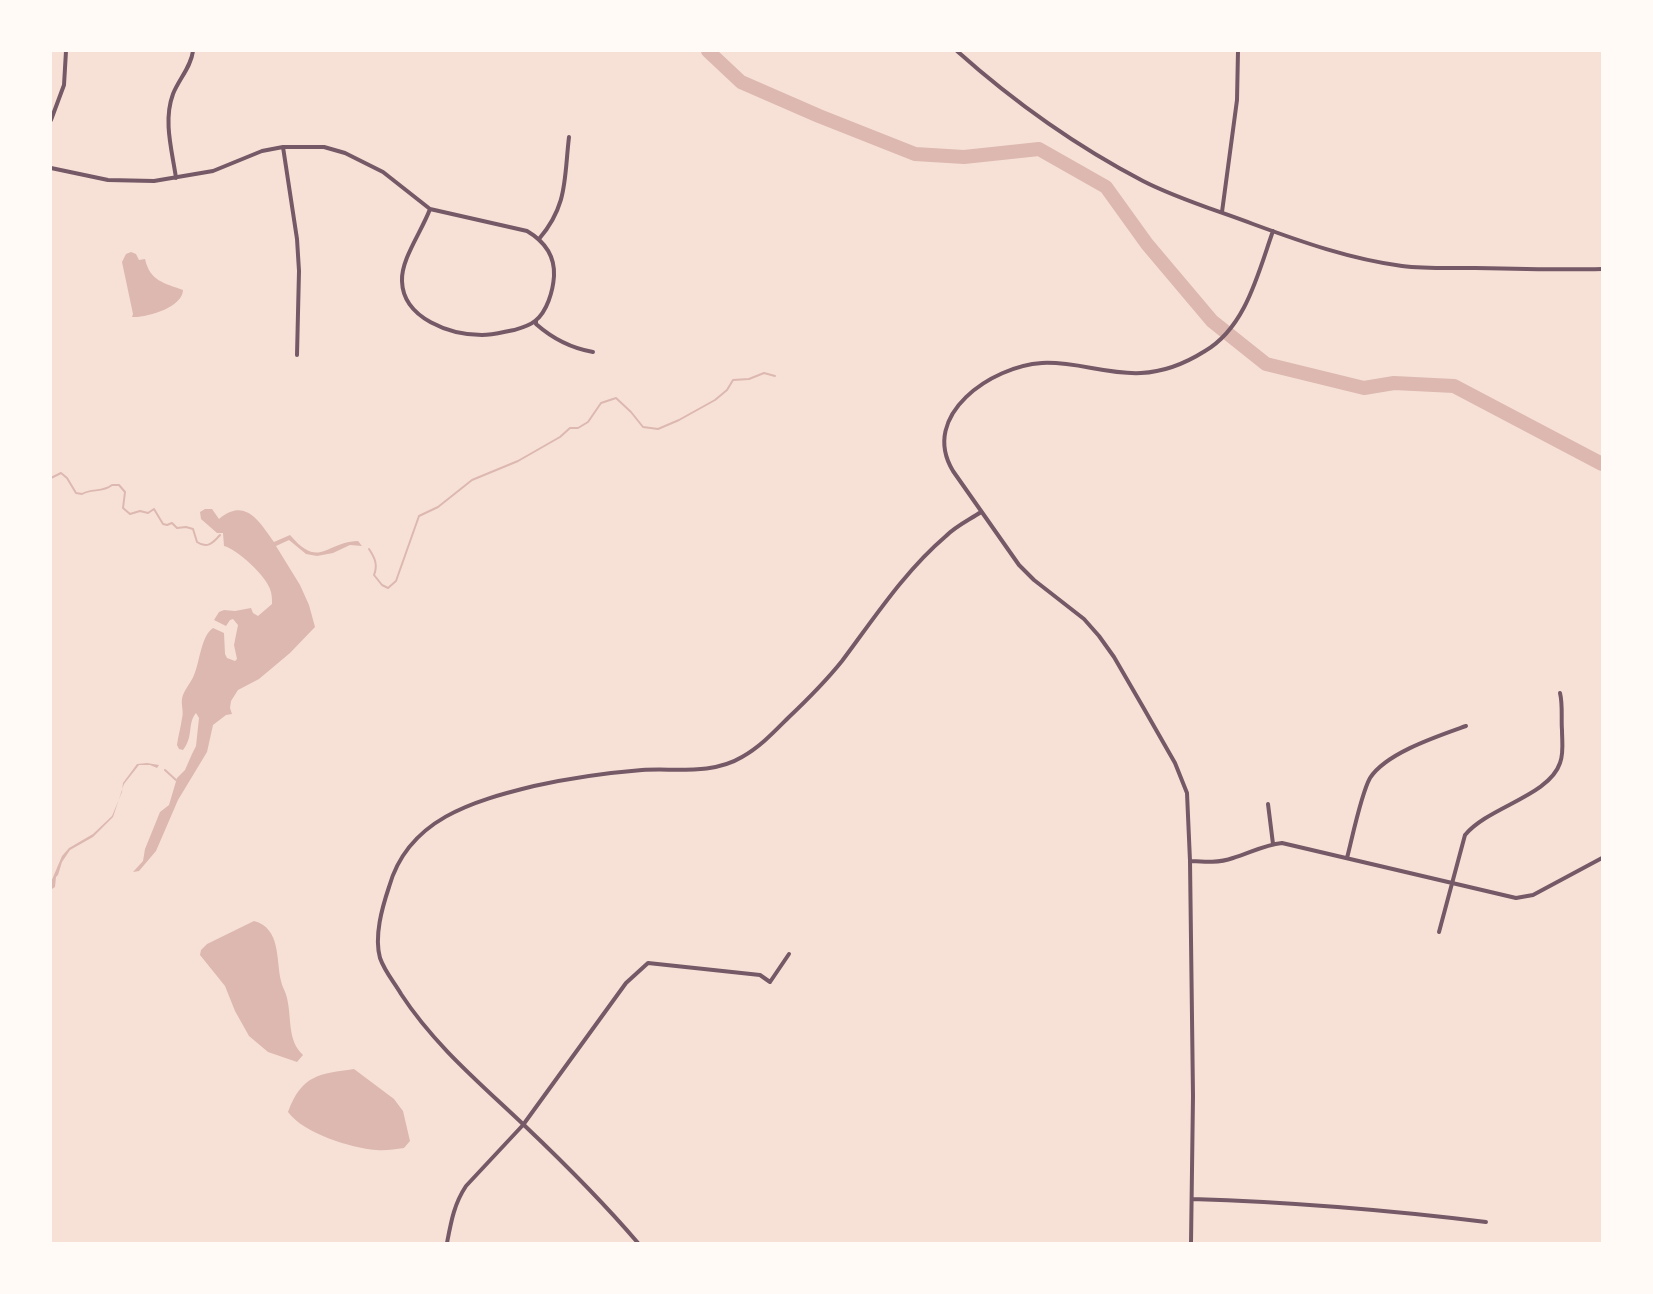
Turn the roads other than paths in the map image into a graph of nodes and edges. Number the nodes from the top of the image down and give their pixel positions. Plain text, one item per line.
1 (66, 51) edge
2 (193, 51) edge
3 (957, 51) edge
4 (1238, 51) edge
5 (51, 120) edge
6 (569, 137) dead end
7 (283, 147) junction
8 (51, 168) edge
9 (176, 178) junction
10 (430, 209) junction
11 (1222, 212) junction
12 (1273, 231) junction
13 (539, 239) junction
14 (1602, 269) edge
15 (536, 321) junction
16 (593, 352) dead end
17 (297, 355) dead end
18 (981, 512) junction
19 (1560, 693) dead end
20 (1466, 726) dead end
21 (1268, 804) dead end
22 (1273, 844) junction
23 (1347, 858) junction
24 (1602, 858) edge
25 (1190, 861) junction
26 (1451, 884) junction
27 (1439, 932) dead end
28 (789, 954) dead end
29 (523, 1125) junction
30 (1192, 1200) junction
31 (1486, 1222) dead end
32 (447, 1243) edge
33 (638, 1243) edge
34 (1191, 1243) edge

1 - 5 street
2 - 9 street
3 - 11 street
4 - 11 street
6 - 13 street
7 - 9 street
7 - 10 street
7 - 17 street
8 - 9 street
10 - 13 street
10 - 15 street
11 - 12 street
12 - 14 street
12 - 18 street
13 - 15 street
15 - 16 street
18 - 25 street
18 - 29 street
19 - 26 street
20 - 23 street
21 - 22 street
22 - 23 street
22 - 25 street
23 - 26 street
24 - 26 street
25 - 30 street
26 - 27 street
28 - 29 street
29 - 32 street
29 - 33 street
30 - 31 street
30 - 34 street

